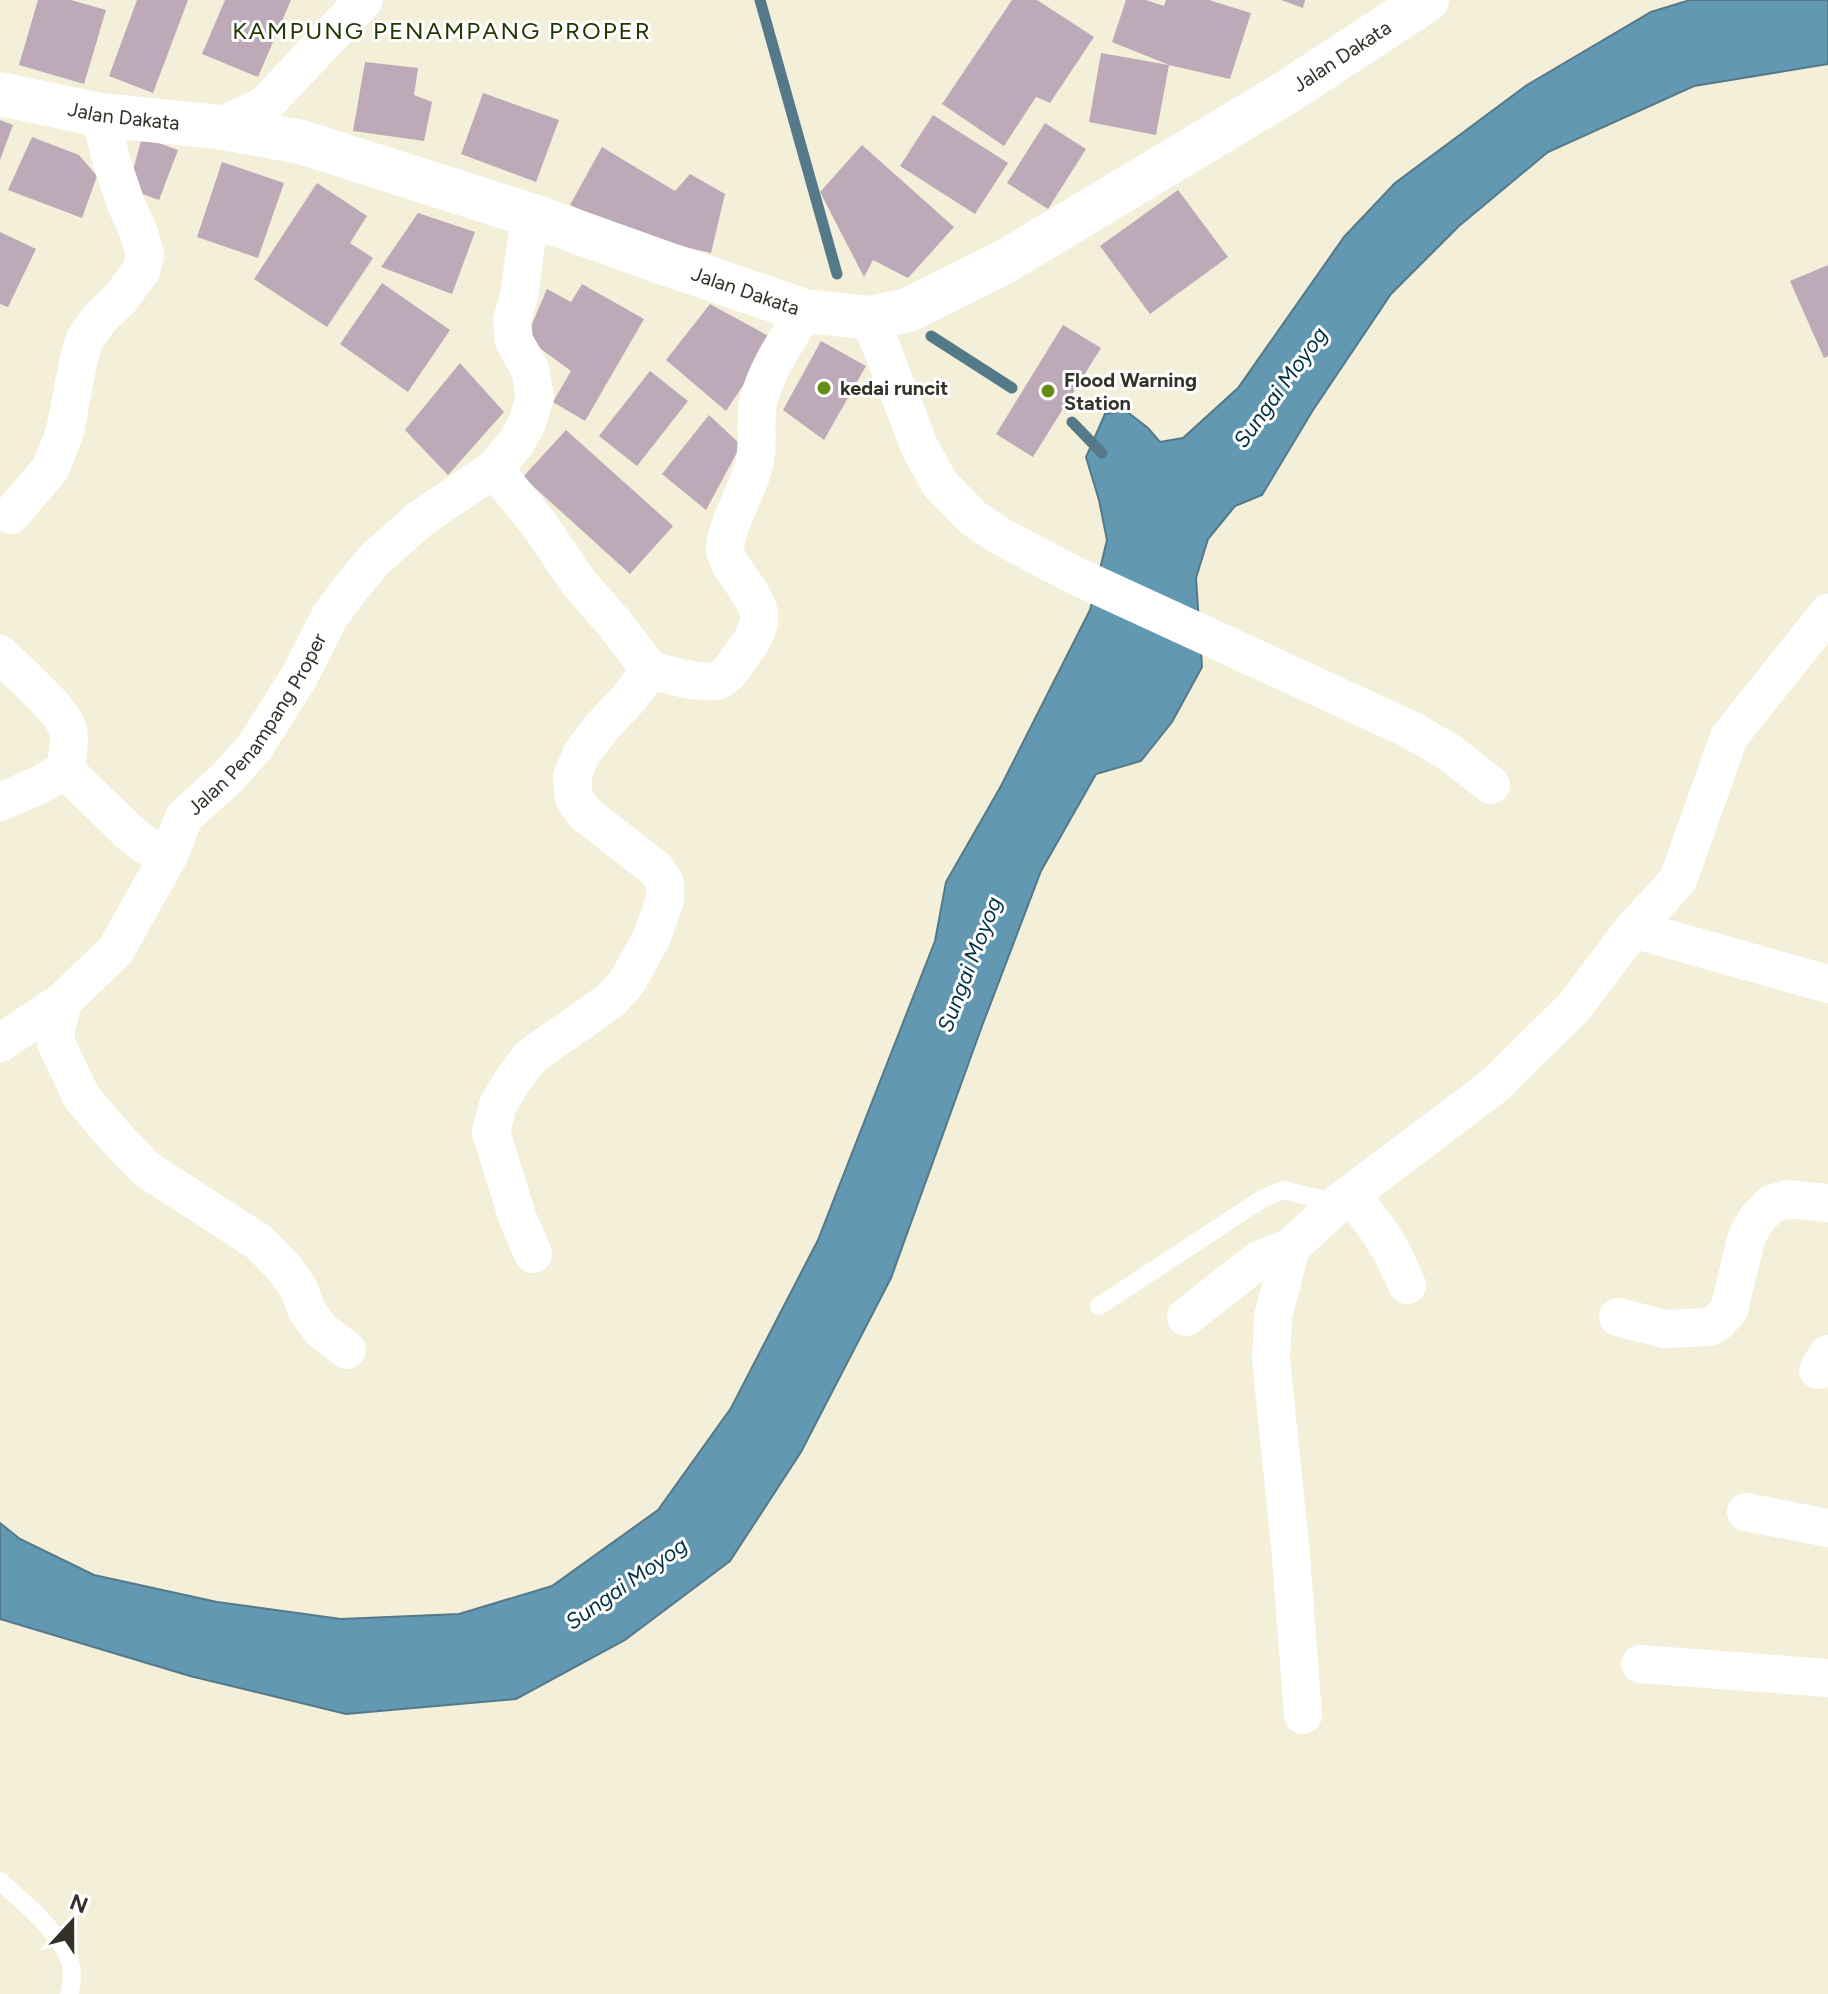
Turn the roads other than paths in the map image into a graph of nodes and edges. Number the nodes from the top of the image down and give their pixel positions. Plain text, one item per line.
1 (364, 0) edge
2 (1427, 0) edge
3 (0, 94) edge
4 (100, 115) junction
5 (218, 127) junction
6 (530, 215) junction
7 (805, 311) junction
8 (870, 318) junction
9 (494, 469) junction
10 (11, 515) dead end
11 (1828, 613) edge
12 (0, 654) edge
13 (650, 670) junction
14 (65, 770) junction
15 (1491, 785) dead end
16 (0, 802) edge
17 (169, 855) junction
18 (1633, 929) junction
19 (1828, 984) edge
20 (63, 1001) junction
21 (0, 1043) edge
22 (1345, 1199) junction
23 (1828, 1203) edge
24 (1291, 1247) junction
25 (533, 1254) dead end
26 (1407, 1285) dead end
27 (1099, 1306) dead end
28 (1186, 1317) dead end
29 (1618, 1317) dead end
30 (347, 1350) dead end
31 (1746, 1512) dead end
32 (1828, 1528) edge
33 (1640, 1664) dead end
34 (1828, 1678) edge
35 (1303, 1715) dead end
36 (0, 1881) edge
37 (69, 1994) edge

1 - 5 street
2 - 8 street, Jalan Dakata
3 - 4 street, Jalan Dakata
4 - 5 street, Jalan Dakata
4 - 10 street
5 - 6 street, Jalan Dakata
6 - 7 street, Jalan Dakata
6 - 9 street, Jalan Penampang Proper
7 - 8 street, Jalan Dakata
7 - 13 street
8 - 15 street
9 - 13 street
9 - 17 street, Jalan Penampang Proper
11 - 18 street
12 - 14 street
13 - 25 street
14 - 16 street
14 - 17 street
17 - 20 street, Jalan Penampang Proper
18 - 19 street
18 - 22 street
20 - 21 street, Jalan Penampang Proper
20 - 30 street
22 - 24 street
22 - 26 street
22 - 27 lane
23 - 29 street
24 - 28 street
24 - 35 street
31 - 32 street
33 - 34 street
36 - 37 lane

